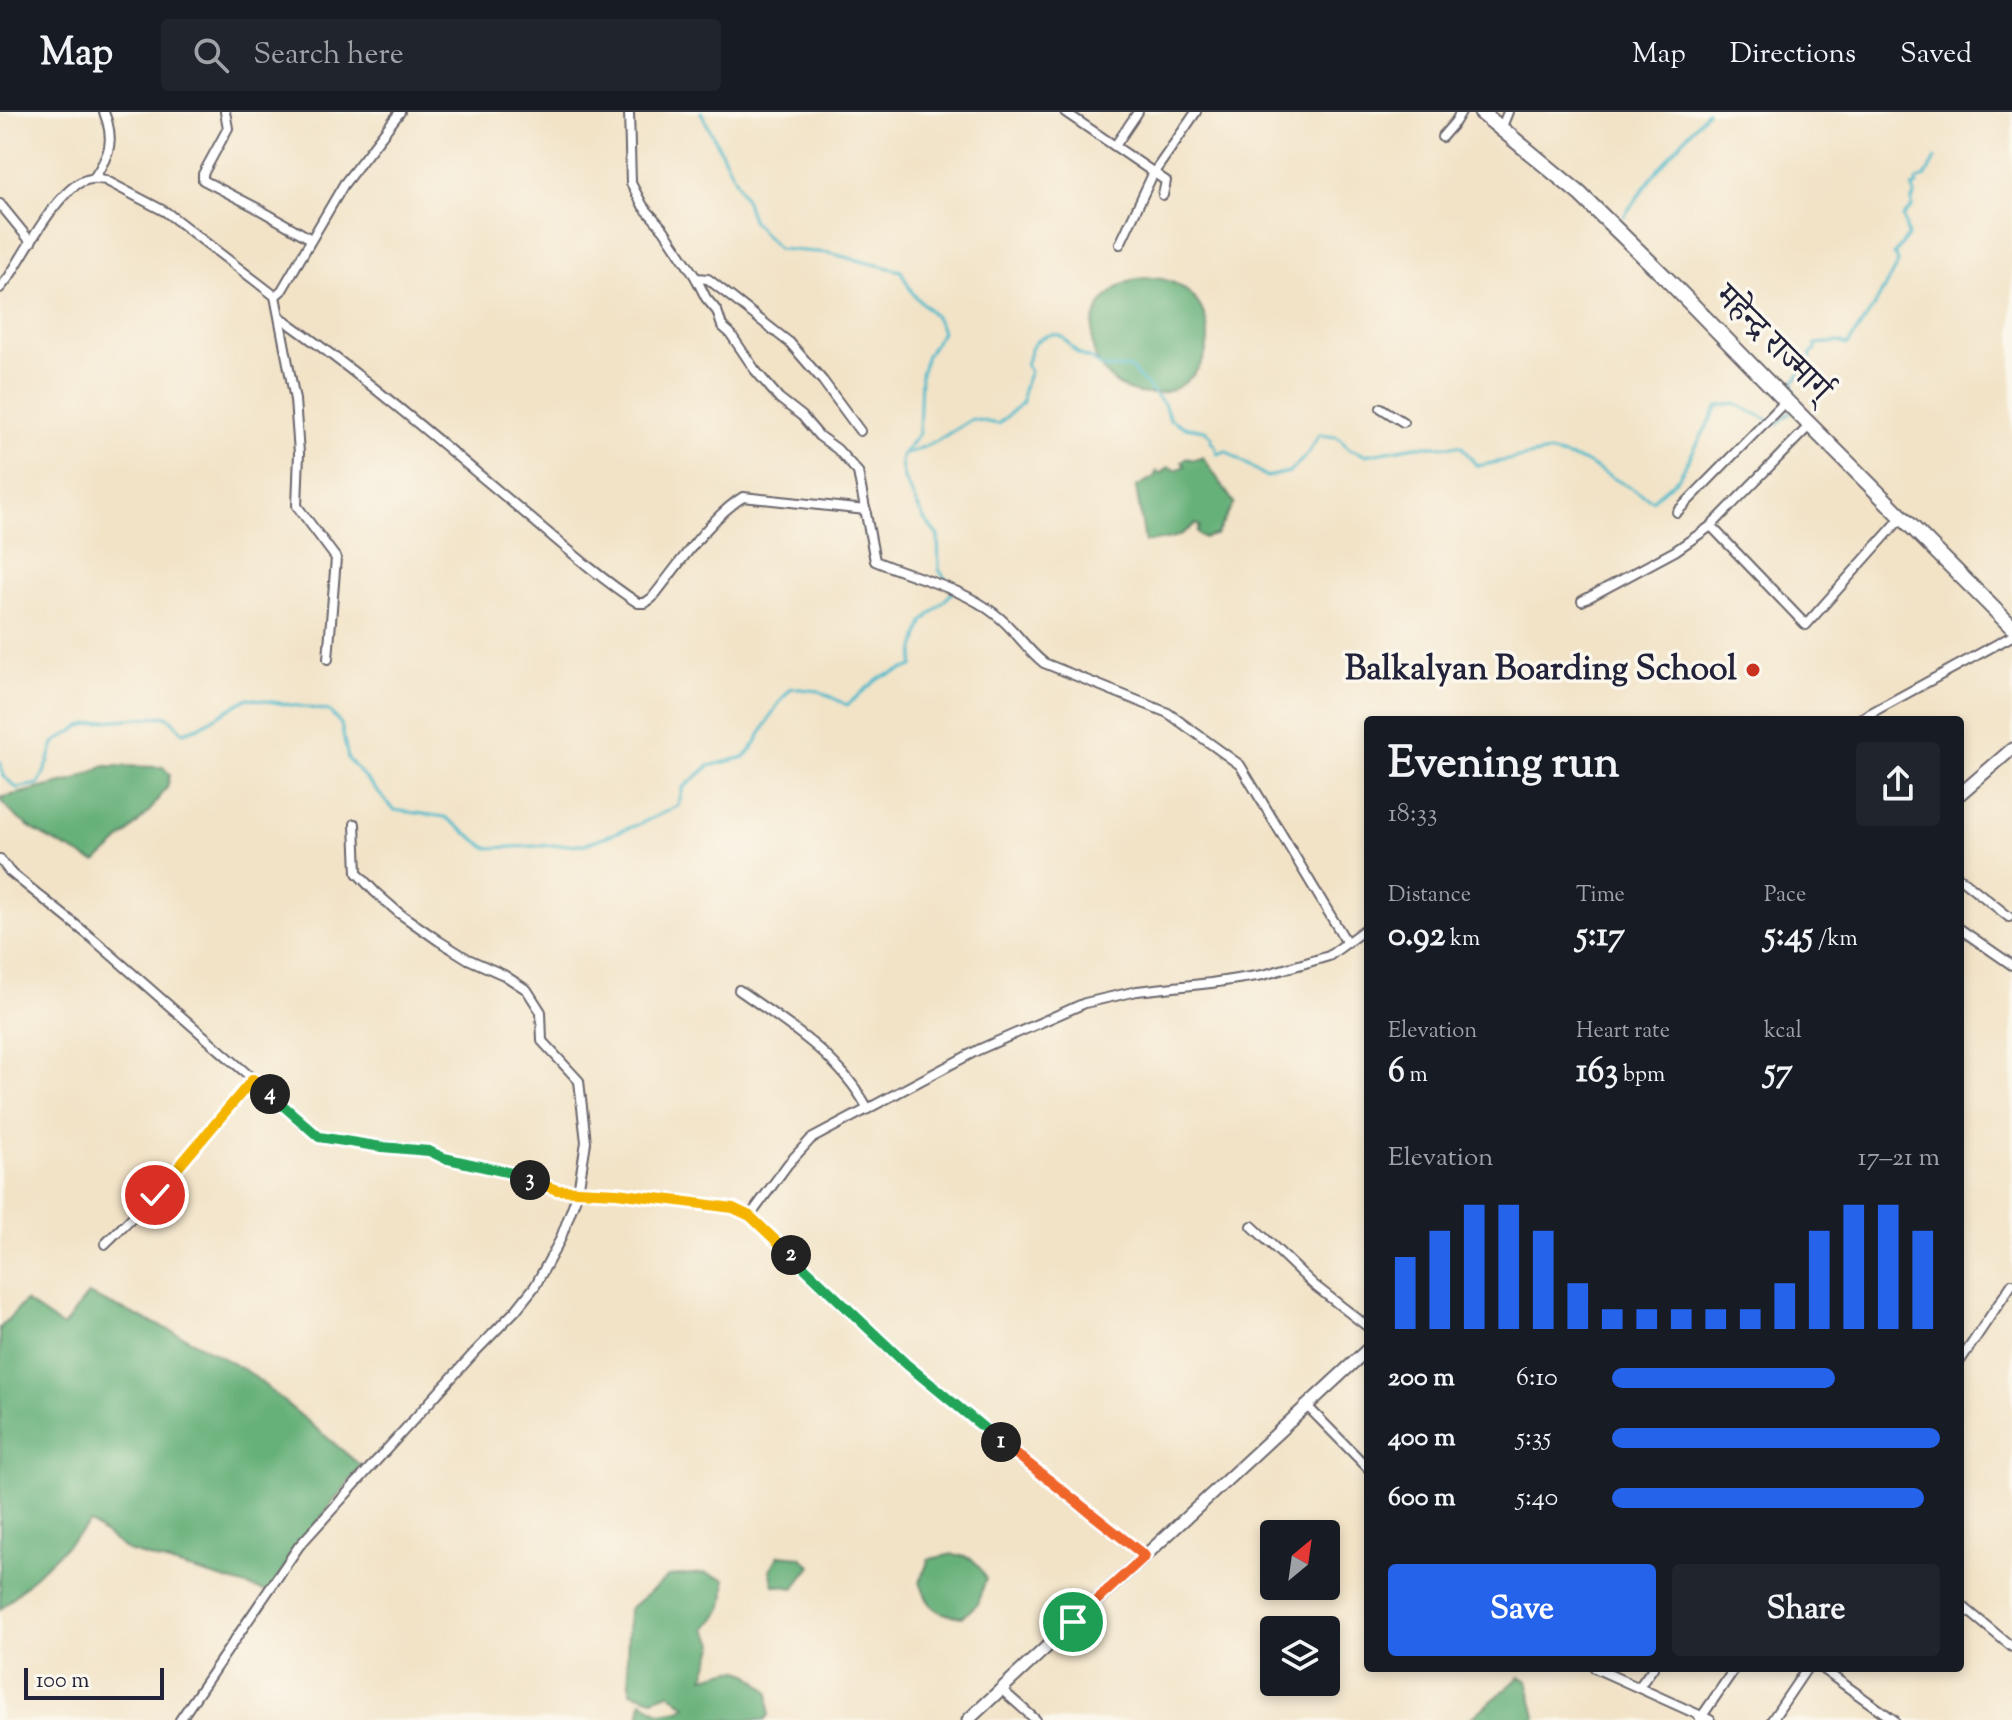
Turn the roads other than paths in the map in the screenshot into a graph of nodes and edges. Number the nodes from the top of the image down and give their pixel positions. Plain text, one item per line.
1 (104, 112) edge
2 (225, 112) edge
3 (400, 112) edge
4 (629, 112) edge
5 (1065, 112) edge
6 (1138, 112) edge
7 (1196, 112) edge
8 (1461, 112) edge
9 (1481, 112) edge
10 (1508, 112) edge
11 (1078, 116) edge
12 (1501, 129) junction
13 (1442, 137) dead end
14 (1115, 146) junction
15 (1153, 174) junction
16 (94, 178) junction
17 (1163, 195) dead end
18 (0, 204) edge
19 (311, 239) junction
20 (31, 242) junction
21 (1120, 244) dead end
22 (696, 278) junction
23 (0, 288) edge
24 (275, 296) junction
25 (280, 317) junction
26 (1786, 401) junction
27 (1381, 408) dead end
28 (1403, 422) dead end
29 (1810, 425) junction
30 (860, 431) dead end
31 (866, 510) junction
32 (1677, 512) dead end
33 (1902, 517) junction
34 (1711, 526) junction
35 (1582, 601) dead end
36 (2012, 627) edge
37 (2012, 636) edge
38 (328, 659) dead end
39 (1865, 716) edge
40 (2012, 749) edge
41 (1964, 791) edge
42 (355, 824) dead end
43 (0, 859) edge
44 (1964, 881) edge
45 (2009, 917) dead end
46 (1364, 930) edge
47 (1964, 932) edge
48 (1347, 943) junction
49 (2012, 965) edge
50 (739, 990) dead end
51 (253, 1079) junction
52 (868, 1109) junction
53 (578, 1192) junction
54 (750, 1216) junction
55 (1252, 1226) dead end
56 (105, 1244) dead end
57 (2012, 1284) edge
58 (1364, 1324) edge
59 (1364, 1353) edge
60 (1964, 1355) edge
61 (1307, 1406) junction
62 (1364, 1464) edge
63 (1145, 1556) junction
64 (1964, 1607) edge
65 (2012, 1647) edge
66 (1604, 1672) edge
67 (1650, 1672) edge
68 (1733, 1672) edge
69 (1804, 1672) edge
70 (1827, 1672) edge
71 (1639, 1687) junction
72 (1001, 1689) junction
73 (1704, 1719) edge
74 (180, 1720) edge
75 (968, 1720) edge
76 (1036, 1720) edge
77 (1772, 1720) edge
78 (1894, 1720) edge

1 - 16 street
2 - 19 street
3 - 19 street
4 - 22 street
5 - 11 street
6 - 14 street
7 - 15 street
8 - 13 street
9 - 12 highway, महेन्द्र राज्मार्ग्
10 - 12 street
11 - 14 street
12 - 26 highway, महेन्द्र राज्मार्ग्
14 - 15 street
15 - 17 street
15 - 21 street
16 - 20 street
16 - 24 street
18 - 20 street
19 - 24 street
20 - 23 street
22 - 30 street
22 - 31 street
24 - 25 street
25 - 31 street
25 - 38 street
26 - 29 highway, महेन्द्र राज्मार्ग्
26 - 32 street
27 - 28 street
29 - 33 highway, महेन्द्र राज्मार्ग्
29 - 34 street
31 - 48 street
33 - 34 street
33 - 36 highway, महेन्द्र राज्मार्ग्
34 - 35 street
37 - 39 street
40 - 41 street
42 - 53 street
43 - 51 street
44 - 45 street
46 - 48 street
47 - 49 street
48 - 52 street
50 - 52 street
51 - 53 street
51 - 56 street
52 - 54 street
53 - 54 street
53 - 74 street
54 - 63 street
55 - 58 street
57 - 60 street
59 - 61 street
61 - 62 street
61 - 63 street
63 - 72 street
64 - 65 street
66 - 71 street
67 - 71 street
68 - 73 street
69 - 77 street
70 - 78 street
71 - 73 street
72 - 75 street
72 - 76 street

